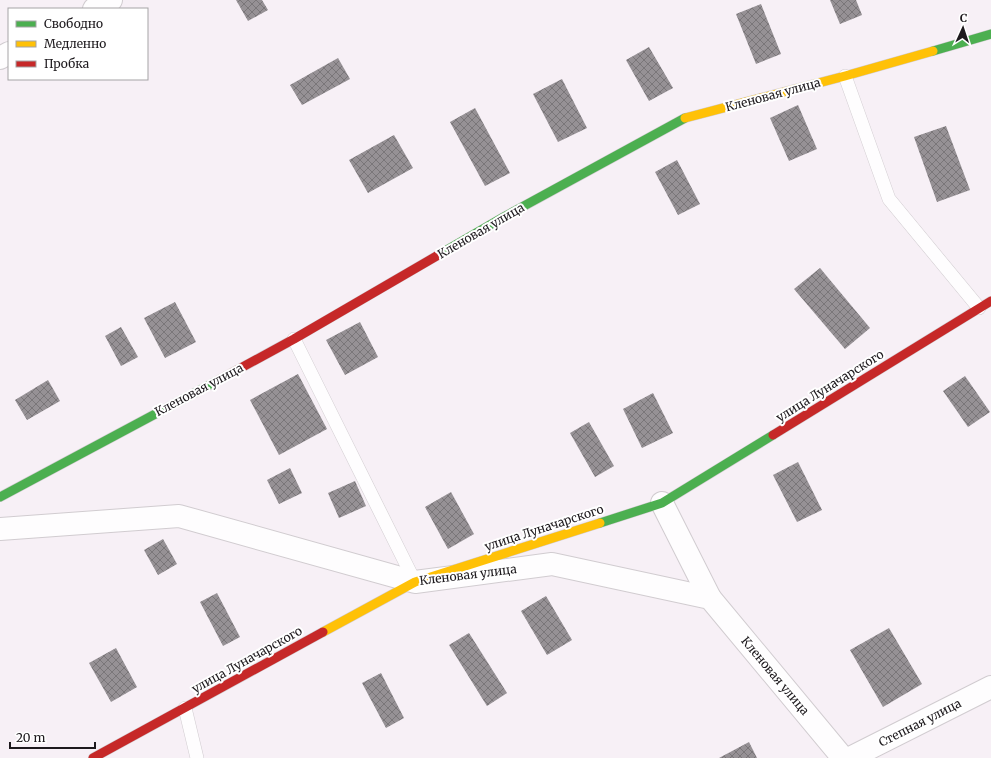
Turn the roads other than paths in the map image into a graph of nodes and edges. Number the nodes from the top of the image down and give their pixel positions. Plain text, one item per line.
1 (111, 0) edge
2 (96, 8) edge
3 (991, 34) edge
4 (845, 76) junction
5 (991, 301) edge
6 (979, 308) junction
7 (294, 338) junction
8 (0, 497) edge
9 (662, 503) junction
10 (0, 529) edge
11 (415, 582) junction
12 (710, 598) junction
13 (991, 687) edge
14 (185, 708) junction
15 (93, 758) edge
16 (197, 758) edge
17 (843, 758) edge
18 (850, 758) edge

1 - 2 street
3 - 4 street, Кленовая улица
4 - 6 lane
4 - 7 street, Кленовая улица
5 - 6 street, улица Луначарского
6 - 9 street, улица Луначарского
7 - 8 street, Кленовая улица
7 - 11 lane
9 - 11 street, улица Луначарского
9 - 12 street
10 - 11 street, Кленовая улица
11 - 12 street, Кленовая улица
11 - 14 street, улица Луначарского
12 - 17 street, Кленовая улица
13 - 18 street, Степная улица
14 - 15 street, улица Луначарского
14 - 16 lane

